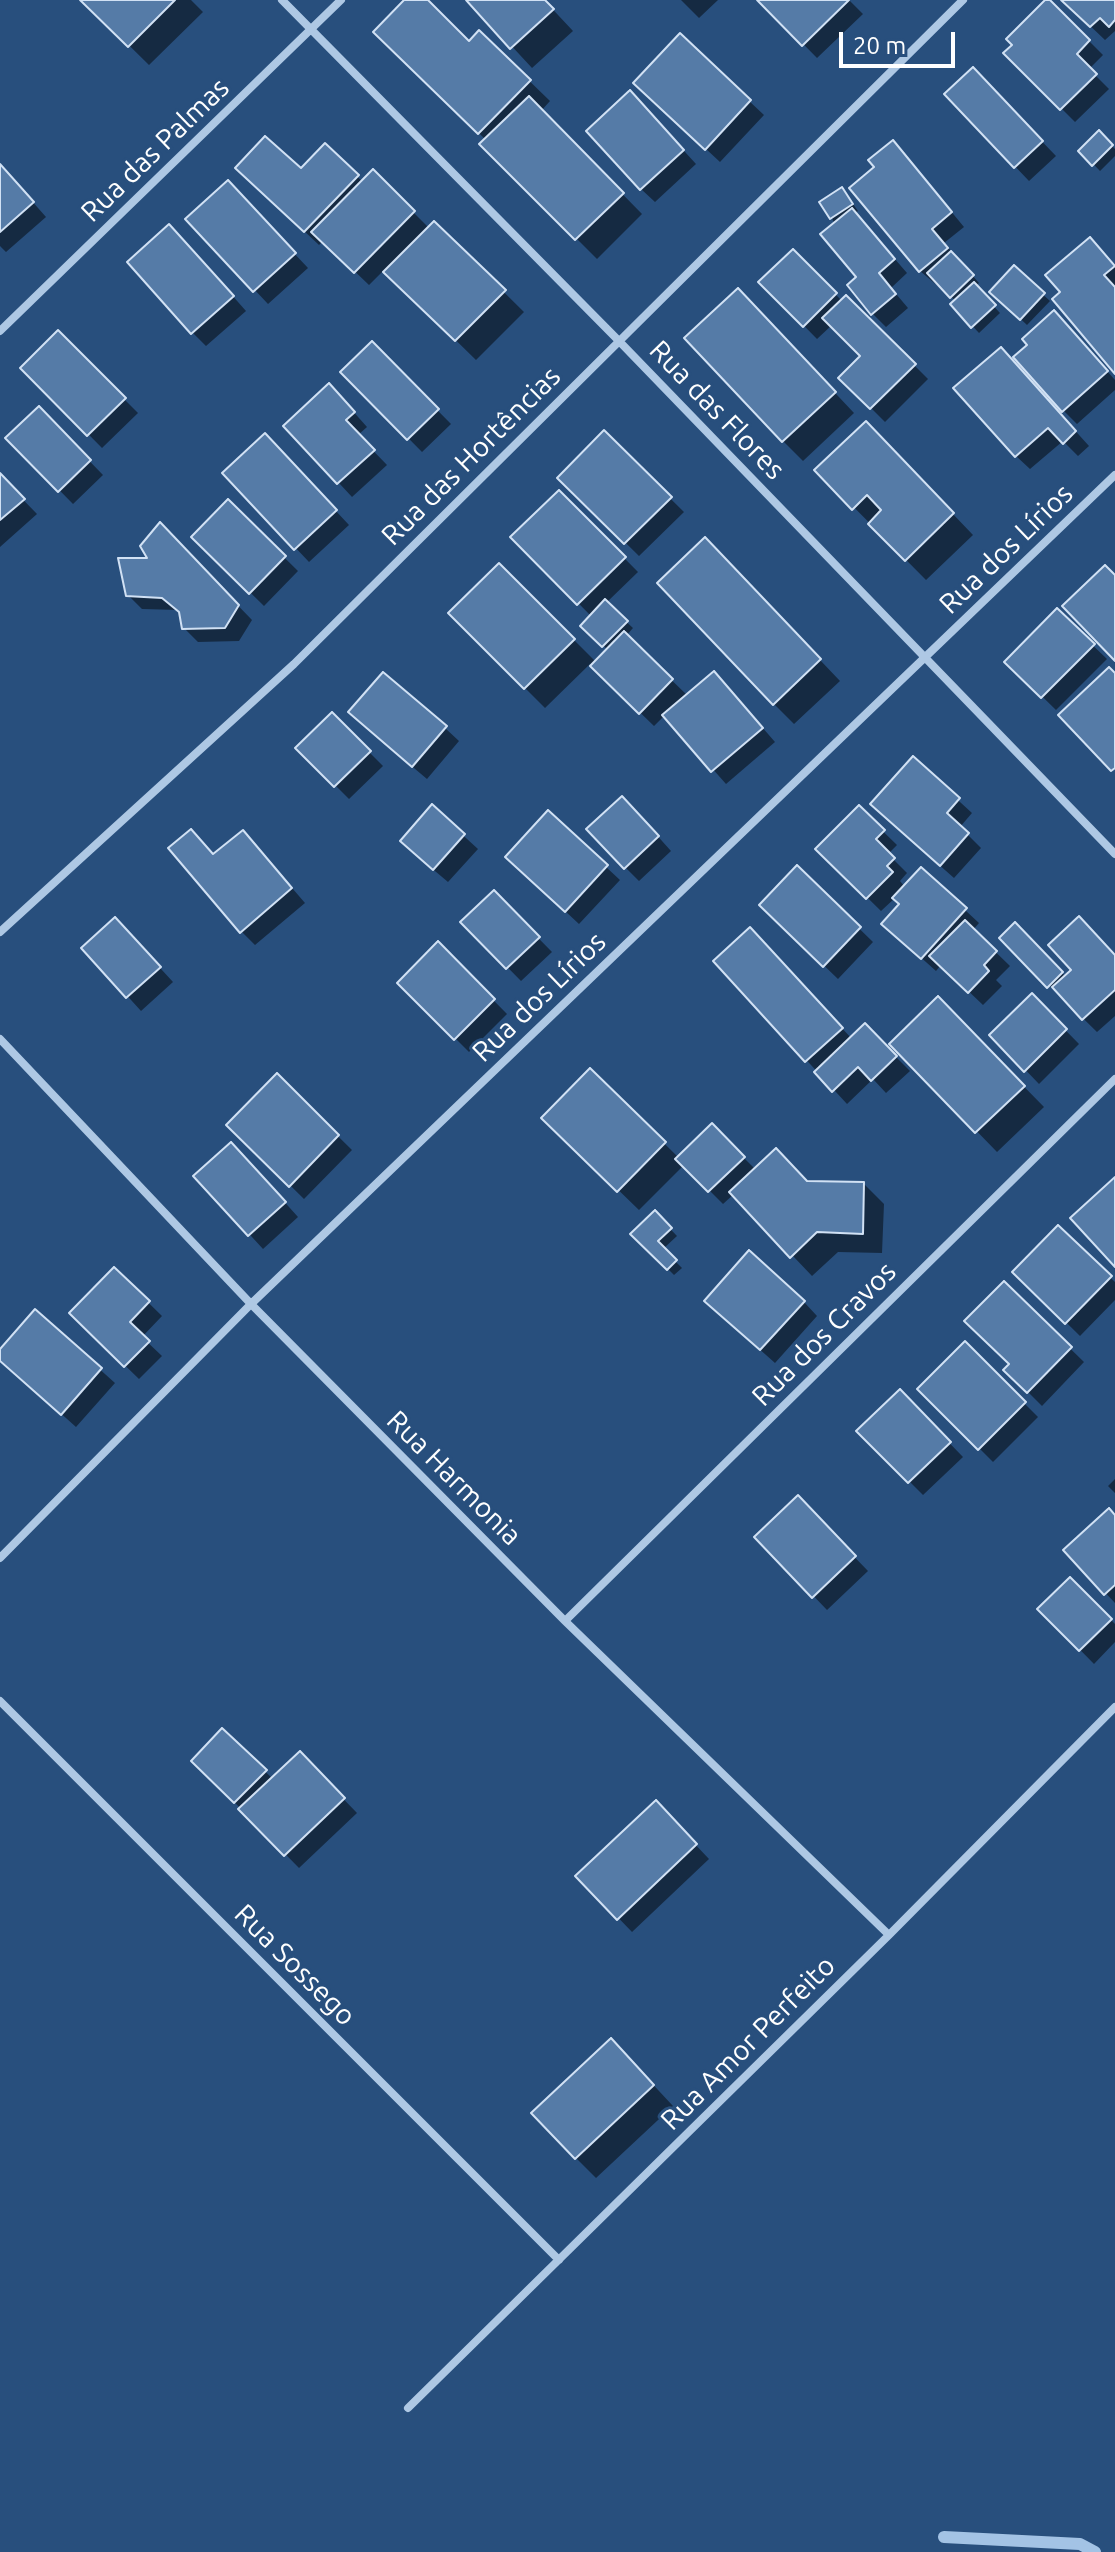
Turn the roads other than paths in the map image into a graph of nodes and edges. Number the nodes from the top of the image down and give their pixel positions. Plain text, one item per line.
1 (282, 0) edge
2 (341, 0) edge
3 (963, 0) edge
4 (311, 29) junction
5 (0, 331) edge
6 (618, 340) junction
7 (1115, 475) edge
8 (926, 656) junction
9 (1115, 854) edge
10 (0, 932) edge
11 (0, 1039) edge
12 (1115, 1079) edge
13 (251, 1304) junction
14 (0, 1558) edge
15 (565, 1621) junction
16 (0, 1701) edge
17 (1115, 1707) edge
18 (889, 1935) junction
19 (559, 2260) junction
20 (408, 2408) dead end

1 - 4 street, Rua das Flores
2 - 4 street, Rua das Palmas
3 - 6 street, Rua das Hortências
4 - 5 street, Rua das Palmas
4 - 6 street, Rua das Flores
6 - 8 street, Rua das Flores
6 - 10 street, Rua das Hortências
7 - 8 street, Rua dos Lírios
8 - 9 street, Rua das Flores
8 - 13 street, Rua dos Lírios
11 - 13 street, Rua Harmonia
12 - 15 street, Rua dos Cravos
13 - 14 street, Rua dos Lírios
13 - 15 street, Rua Harmonia
15 - 18 street, Rua Harmonia
16 - 19 street, Rua Sossego
17 - 18 street, Rua Amor Perfeito
18 - 19 street, Rua Amor Perfeito
19 - 20 street, Rua Amor Perfeito

